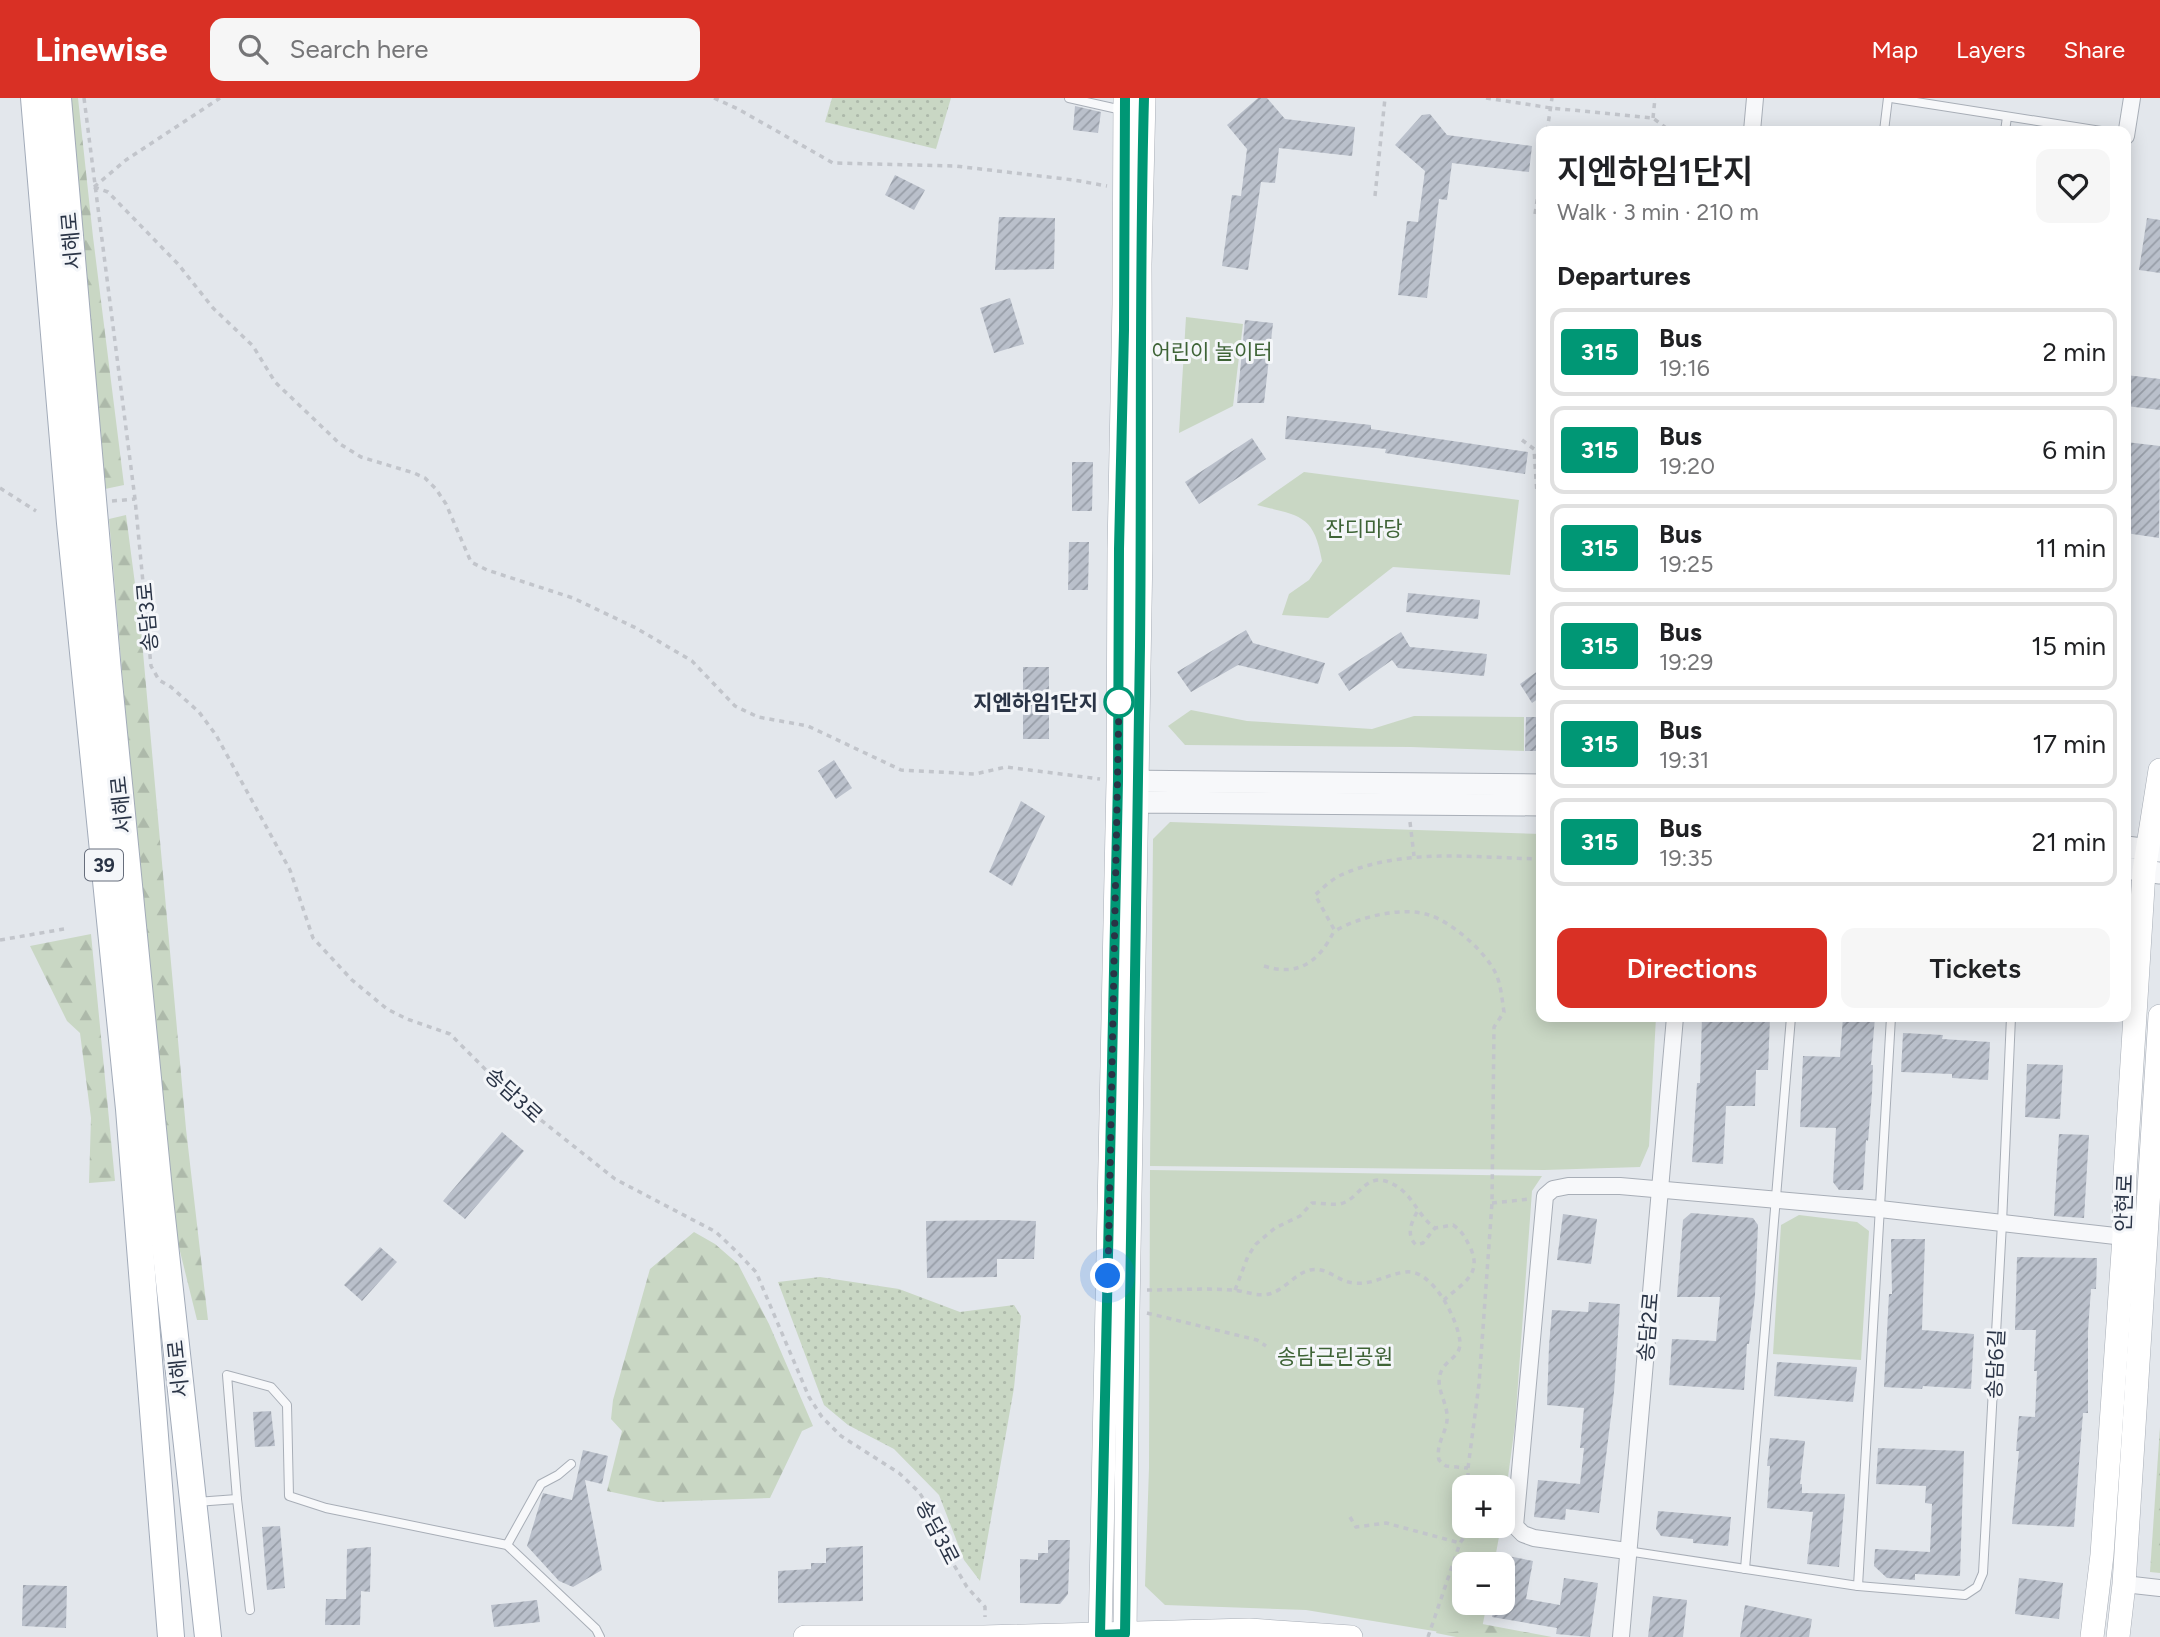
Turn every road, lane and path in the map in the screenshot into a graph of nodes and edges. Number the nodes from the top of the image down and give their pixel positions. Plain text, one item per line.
1 (34, 98) edge
2 (58, 98) edge
3 (85, 98) edge
4 (220, 98) edge
5 (714, 98) edge
6 (1069, 98) edge
7 (1385, 98) edge
8 (1486, 98) edge
9 (1552, 98) edge
10 (1655, 98) edge
11 (1755, 98) edge
12 (1889, 98) edge
13 (2133, 98) edge
14 (1132, 102) edge
15 (1550, 108) junction
16 (2007, 117) junction
17 (1653, 118) junction
18 (1548, 126) edge
19 (1663, 126) edge
20 (1752, 126) edge
21 (1885, 126) edge
22 (2006, 126) edge
23 (2067, 126) edge
24 (2128, 126) edge
25 (94, 187) junction
26 (1125, 189) junction
27 (1375, 196) dead end
28 (1536, 208) edge
29 (1535, 214) dead end
30 (1521, 440) dead end
31 (1536, 479) edge
32 (0, 488) edge
33 (135, 499) junction
34 (103, 502) dead end
35 (36, 511) dead end
36 (2160, 770) edge
37 (1536, 785) edge
38 (1128, 793) junction
39 (1536, 805) edge
40 (1409, 817) dead end
41 (1414, 857) junction
42 (1536, 859) edge
43 (2144, 860) edge
44 (64, 929) dead end
45 (1335, 931) junction
46 (0, 940) edge
47 (1264, 966) dead end
48 (2160, 1016) edge
49 (1675, 1022) edge
50 (1791, 1022) edge
51 (1891, 1022) edge
52 (2011, 1022) edge
53 (2125, 1175) junction
54 (2154, 1179) edge
55 (1661, 1189) junction
56 (1535, 1199) dead end
57 (1775, 1199) junction
58 (1492, 1203) junction
59 (1880, 1209) junction
60 (1418, 1212) junction
61 (2002, 1223) junction
62 (1435, 1228) junction
63 (2123, 1237) junction
64 (1488, 1258) junction
65 (1476, 1259) junction
66 (1142, 1290) dead end
67 (1235, 1290) junction
68 (1444, 1300) junction
69 (1128, 1311) junction
70 (1266, 1346) dead end
71 (571, 1464) dead end
72 (1468, 1468) junction
73 (1468, 1475) edge
74 (237, 1499) junction
75 (193, 1503) junction
76 (1350, 1517) dead end
77 (1463, 1538) edge
78 (1460, 1543) junction
79 (507, 1545) junction
80 (1627, 1551) junction
81 (1745, 1569) junction
82 (2124, 1584) junction
83 (1858, 1586) junction
84 (2160, 1588) edge
85 (250, 1609) dead end
86 (1115, 1636) edge
87 (171, 1637) edge
88 (208, 1637) edge
89 (600, 1637) edge
90 (805, 1637) edge
91 (984, 1637) edge
92 (1351, 1637) edge
93 (1428, 1637) edge
94 (1620, 1637) edge
95 (2092, 1637) edge
96 (2118, 1637) edge

1 - 87 main road, 서해로 / 39
2 - 75 main road, 서해로 / 39
3 - 25 path, 송담3로
4 - 25 path
5 - 26 path
6 - 14 lane
7 - 27 path
8 - 15 path
9 - 15 path
10 - 17 path
11 - 20 street
12 - 16 lane
12 - 21 lane
13 - 24 street
14 - 26 main road
14 - 38 main road
15 - 17 path
15 - 18 path
16 - 22 lane
16 - 23 lane
17 - 19 path
25 - 33 path, 송담3로
25 - 38 path
26 - 38 main road
28 - 29 path
30 - 31 path
32 - 35 path
33 - 34 path
33 - 91 path, 송담3로
36 - 43 main road, 안현로
37 - 38 street
38 - 39 street
38 - 69 main road
38 - 86 main road
40 - 41 path
41 - 42 path
41 - 45 path
43 - 53 main road, 안현로
44 - 46 path
45 - 47 path
45 - 58 path
48 - 54 main road, 안현로
49 - 55 street, 송담2로
50 - 57 lane
51 - 59 lane
52 - 61 lane, 송담6길
53 - 54 lane
53 - 63 main road, 안현로
54 - 82 main road, 안현로
55 - 57 street
55 - 80 street, 송담2로
55 - 80 street
56 - 58 path
57 - 59 street
57 - 81 lane
58 - 64 path
59 - 61 street
59 - 83 lane
60 - 62 path
60 - 62 path
60 - 67 path
61 - 63 street
61 - 83 lane, 송담6길
62 - 65 path
63 - 95 main road, 안현로
64 - 65 path
64 - 72 path
65 - 68 path
66 - 67 path
67 - 68 path
68 - 72 path
69 - 70 path
69 - 86 main road
71 - 79 lane
72 - 73 path
74 - 75 lane
74 - 79 lane
74 - 85 lane
75 - 88 main road, 서해로 / 39
76 - 78 path
77 - 78 path
78 - 93 path
79 - 89 lane
80 - 81 lane, 송담6길
80 - 94 street, 송담2로
81 - 83 lane, 송담6길
82 - 84 street
82 - 96 main road, 안현로
86 - 91 main road
86 - 92 main road
90 - 91 main road

